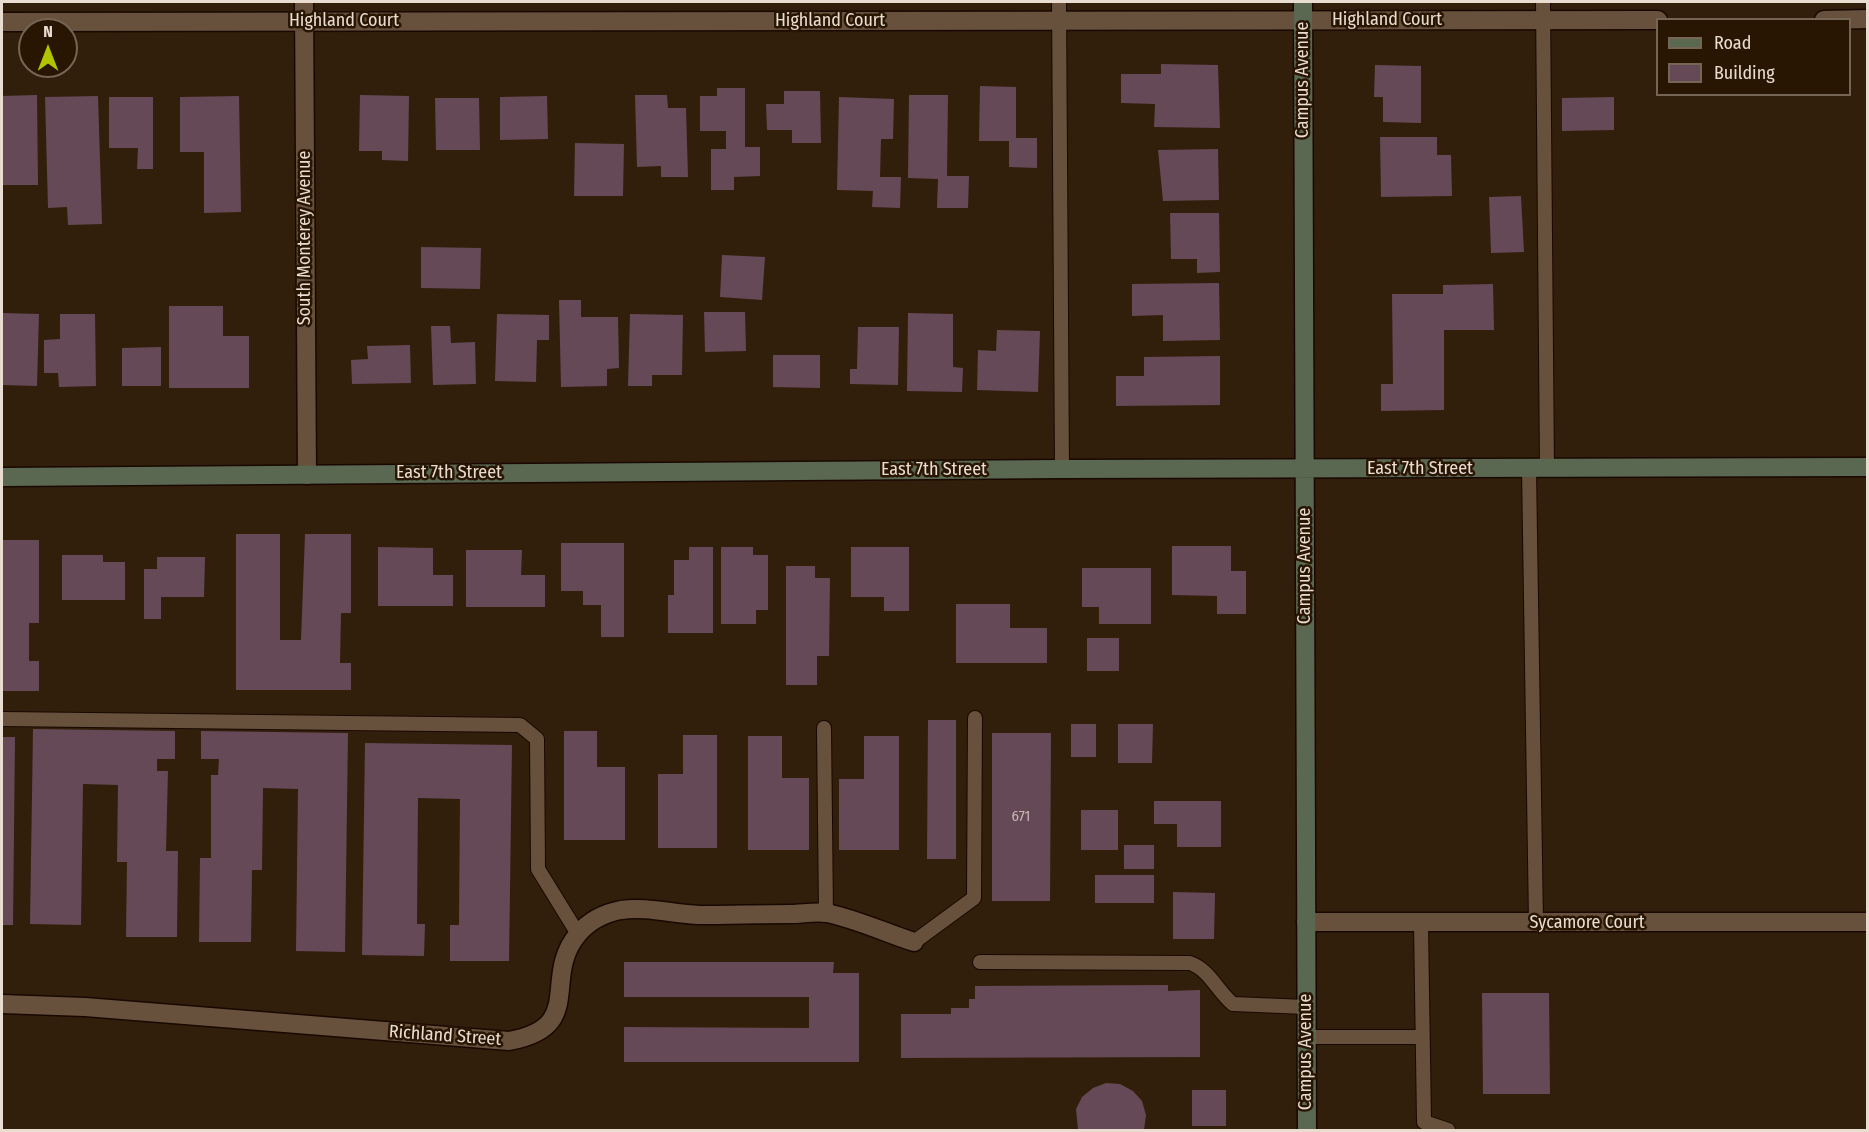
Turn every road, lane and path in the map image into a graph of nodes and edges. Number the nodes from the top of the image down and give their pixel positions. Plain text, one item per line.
1 (304, 2) edge
2 (1059, 2) edge
3 (1303, 11) edge
4 (1543, 11) edge
5 (1059, 20) junction
6 (1656, 20) edge
7 (1851, 20) edge
8 (1868, 20) edge
9 (304, 21) junction
10 (2, 22) edge
11 (1868, 467) edge
12 (1062, 469) junction
13 (1304, 469) junction
14 (1528, 469) junction
15 (1547, 469) junction
16 (307, 475) junction
17 (2, 477) edge
18 (975, 717) dead end
19 (2, 719) edge
20 (824, 728) dead end
21 (826, 913) junction
22 (1306, 922) junction
23 (1868, 922) edge
24 (1421, 923) junction
25 (1536, 923) junction
26 (578, 934) junction
27 (914, 942) joint
28 (980, 963) dead end
29 (2, 1004) edge
30 (1306, 1007) junction
31 (1422, 1036) junction
32 (1306, 1037) junction
33 (1307, 1131) edge
34 (1448, 1131) edge

1 - 9 street, South Monterey Avenue
2 - 5 lane
3 - 4 street, Highland Court
3 - 5 street, Highland Court
3 - 13 street, Campus Avenue
4 - 6 street, Highland Court
4 - 15 lane
5 - 9 street, Highland Court
5 - 12 lane
7 - 8 street
9 - 10 street, Highland Court
9 - 16 street, South Monterey Avenue
11 - 15 street, East 7th Street
12 - 13 street, East 7th Street
12 - 16 street, East 7th Street
13 - 14 street, East 7th Street
13 - 22 street, Campus Avenue
14 - 15 street, East 7th Street
14 - 25 lane
16 - 17 street, East 7th Street
18 - 27 lane
19 - 26 lane
20 - 21 lane
21 - 26 street, Richland Street
21 - 27 street, Richland Street
22 - 24 street, Sycamore Court
22 - 30 street, Campus Avenue
23 - 25 street, Sycamore Court
24 - 25 street, Sycamore Court
24 - 31 lane
26 - 29 street, Richland Street
28 - 30 lane
30 - 32 street, Campus Avenue
31 - 32 lane
31 - 34 lane
32 - 33 street, Campus Avenue

